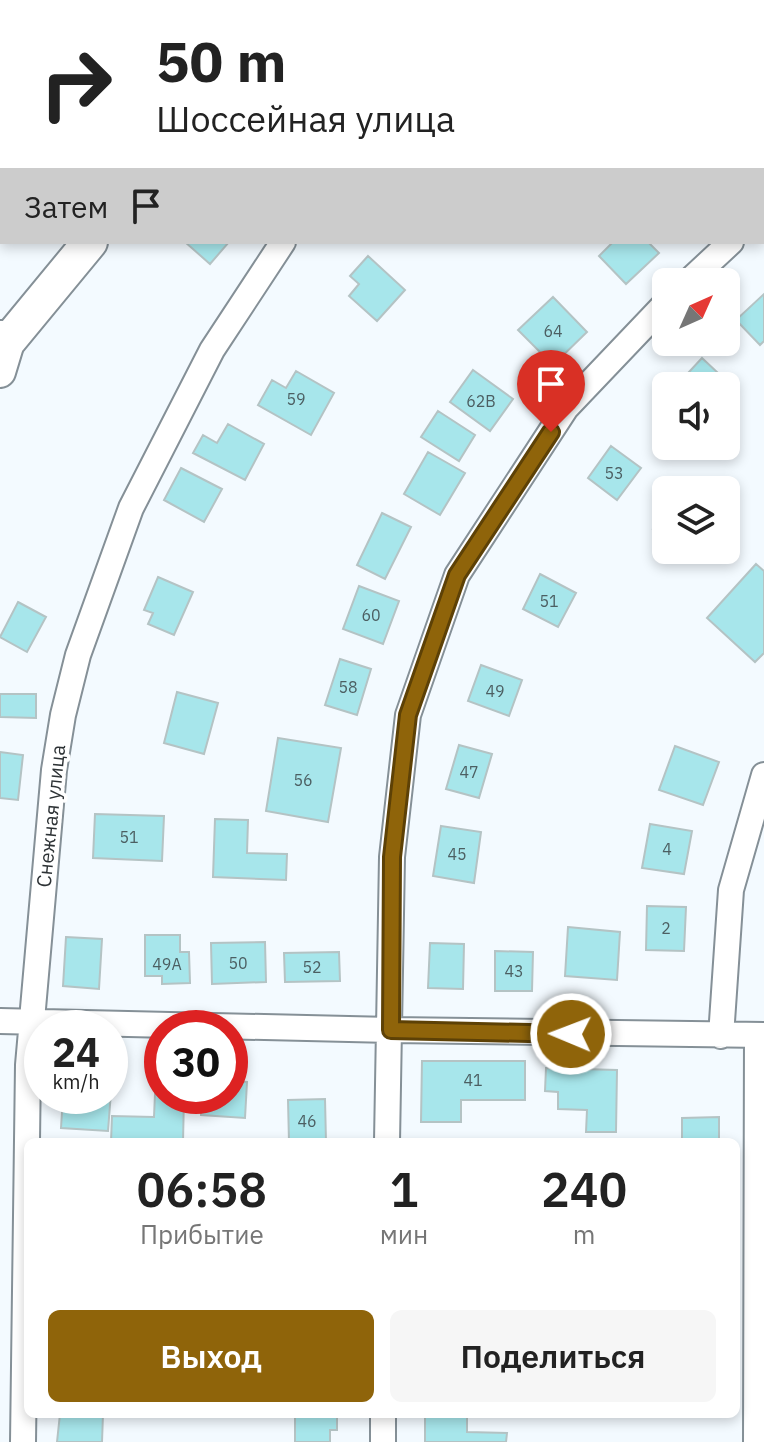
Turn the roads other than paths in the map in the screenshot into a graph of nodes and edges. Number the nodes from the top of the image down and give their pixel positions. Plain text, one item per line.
1 (88, 244) edge
2 (282, 244) edge
3 (729, 244) edge
4 (703, 268) edge
5 (652, 318) edge
6 (5, 338) edge
7 (0, 372) edge
8 (764, 775) edge
9 (32, 1010) edge
10 (0, 1021) edge
11 (24, 1022) edge
12 (128, 1024) edge
13 (391, 1030) junction
14 (761, 1035) edge
15 (721, 1036) junction
16 (28, 1114) edge
17 (27, 1138) edge
18 (387, 1138) edge
19 (760, 1343) edge
20 (24, 1370) edge
21 (383, 1418) edge
22 (23, 1442) edge
23 (383, 1442) edge
24 (756, 1442) edge

1 - 6 main road
2 - 9 street, Снежная улица
3 - 4 street
5 - 13 street
6 - 7 street
8 - 15 street
10 - 11 street
12 - 13 street
13 - 15 street
13 - 18 street
14 - 15 street
14 - 19 street
16 - 17 street, Снежная улица
19 - 24 street
20 - 22 street, Снежная улица
21 - 23 street

